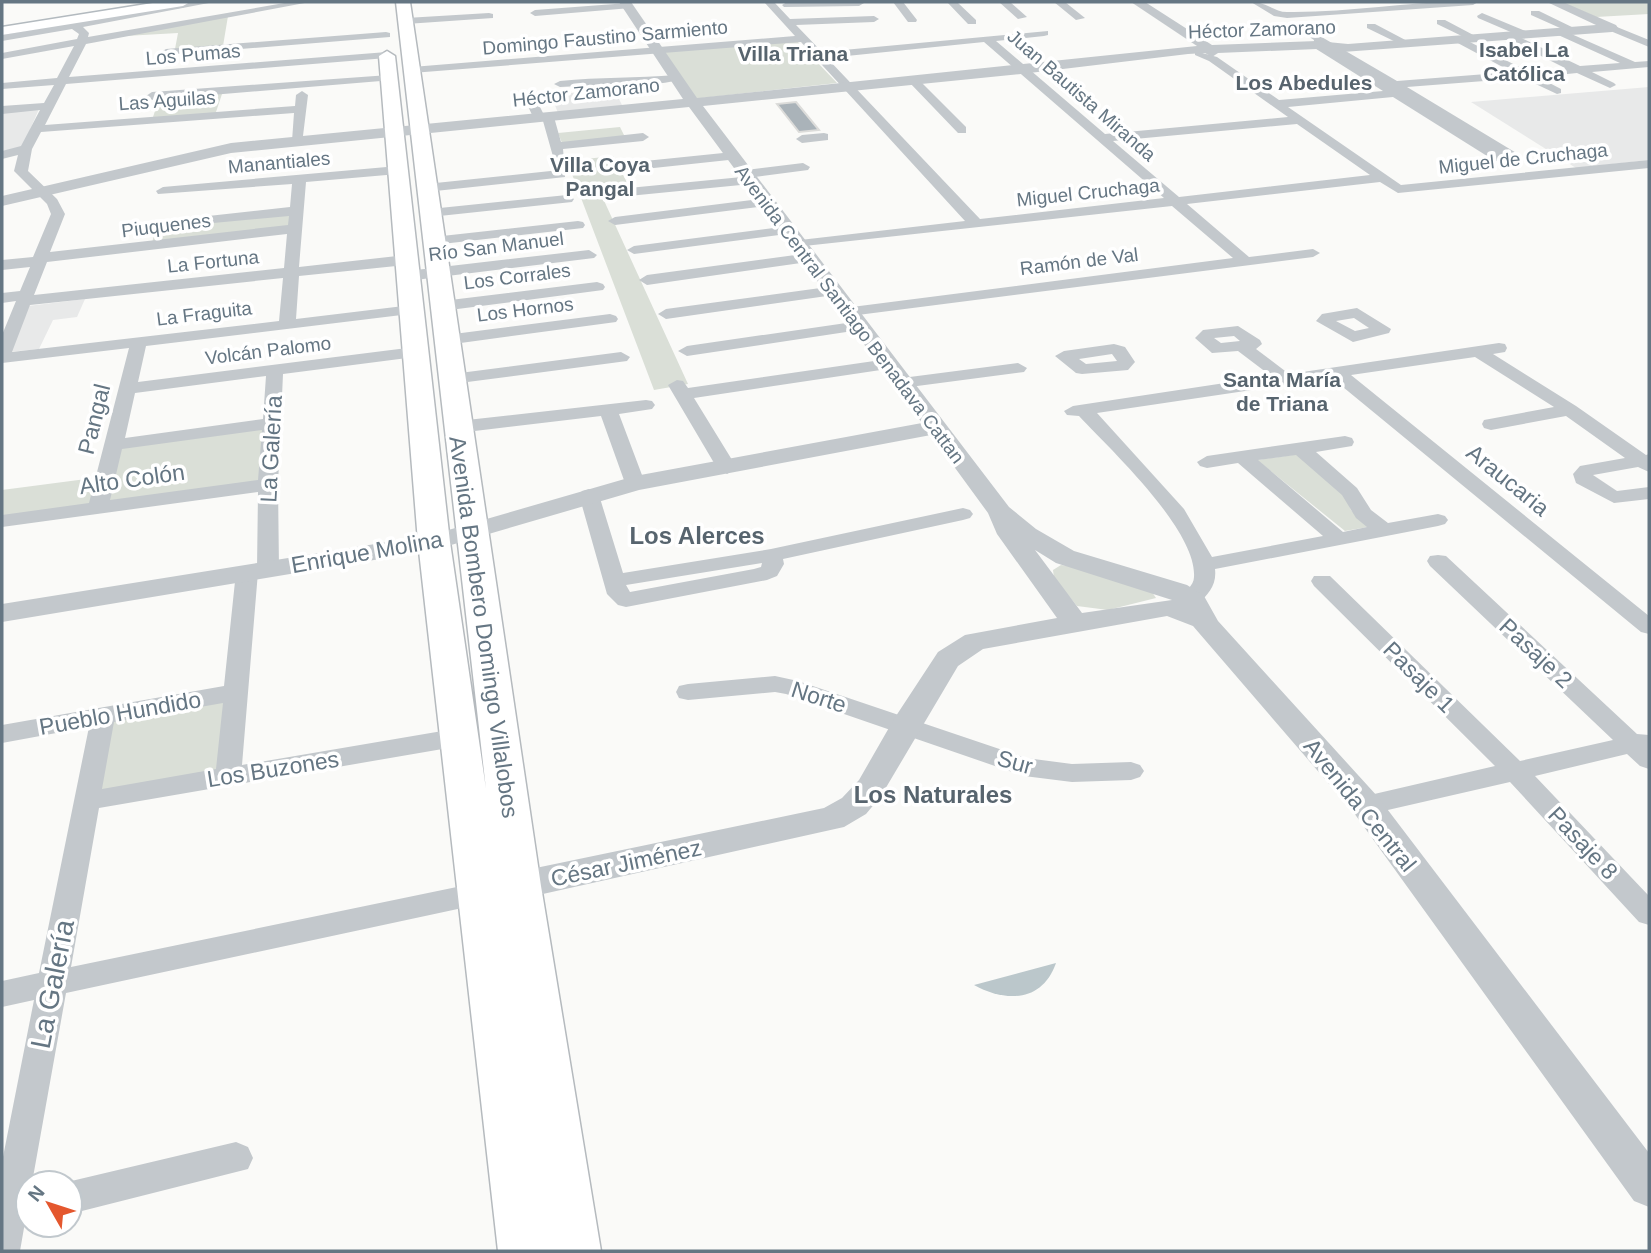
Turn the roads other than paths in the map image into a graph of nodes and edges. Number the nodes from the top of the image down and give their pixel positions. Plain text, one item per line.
1 (163, 2) edge
2 (183, 2) edge
3 (209, 2) edge
4 (307, 2) edge
5 (403, 2) edge
6 (769, 2) edge
7 (898, 2) edge
8 (951, 2) edge
9 (1004, 2) edge
10 (1059, 2) edge
11 (1126, 2) edge
12 (1137, 2) edge
13 (1256, 2) edge
14 (1309, 2) edge
15 (1365, 2) edge
16 (1472, 2) edge
17 (1553, 2) edge
18 (817, 3) edge
19 (859, 3) edge
20 (1422, 3) edge
21 (627, 4) edge
22 (788, 5) dead end
23 (98, 7) edge
24 (1379, 8) junction
25 (1328, 12) junction
26 (384, 13) dead end
27 (535, 13) dead end
28 (1535, 13) dead end
29 (231, 15) junction
30 (308, 15) dead end
31 (489, 16) dead end
32 (1482, 16) dead end
33 (1022, 17) dead end
34 (1080, 18) dead end
35 (874, 19) dead end
36 (835, 20) junction
37 (912, 20) dead end
38 (406, 22) junction
39 (785, 22) junction
40 (972, 22) dead end
41 (1441, 22) dead end
42 (74, 25) junction
43 (1296, 26) dead end
44 (1371, 26) dead end
45 (307, 28) dead end
46 (1612, 28) junction
47 (2, 30) edge
48 (1567, 31) junction
49 (206, 32) dead end
50 (1044, 33) dead end
51 (172, 34) junction
52 (1524, 34) junction
53 (386, 35) junction
54 (1507, 35) junction
55 (2, 38) edge
56 (99, 38) junction
57 (1474, 38) junction
58 (226, 39) junction
59 (801, 39) junction
60 (1458, 39) junction
61 (988, 40) junction
62 (82, 41) junction
63 (307, 41) junction
64 (1406, 43) junction
65 (1649, 44) edge
66 (1329, 46) junction
67 (658, 50) junction
68 (166, 52) junction
69 (1206, 53) junction
70 (2, 55) edge
71 (387, 55) junction
72 (817, 56) junction
73 (74, 57) junction
74 (2, 62) edge
75 (1649, 64) edge
76 (1633, 65) junction
77 (1452, 69) dead end
78 (412, 70) junction
79 (1021, 70) junction
80 (1578, 70) junction
81 (1649, 73) edge
82 (159, 74) junction
83 (1523, 74) junction
84 (389, 78) junction
85 (676, 78) junction
86 (1468, 79) junction
87 (913, 80) junction
88 (61, 82) junction
89 (560, 84) dead end
90 (303, 85) junction
91 (1611, 85) dead end
92 (2, 86) edge
93 (849, 87) junction
94 (1393, 88) junction
95 (225, 90) junction
96 (1489, 90) dead end
97 (1557, 91) dead end
98 (536, 94) dead end
99 (152, 96) junction
100 (693, 103) junction
101 (1278, 104) junction
102 (48, 106) junction
103 (301, 109) junction
104 (2, 110) edge
105 (1462, 113) dead end
106 (1439, 115) junction
107 (216, 116) junction
108 (544, 118) junction
109 (1298, 120) junction
110 (144, 121) junction
111 (36, 130) junction
112 (962, 130) dead end
113 (407, 131) junction
114 (643, 137) dead end
115 (824, 137) dead end
116 (1104, 138) junction
117 (802, 139) dead end
118 (298, 141) junction
119 (26, 149) junction
120 (2, 155) edge
121 (733, 156) junction
122 (174, 160) junction
123 (1649, 164) edge
124 (635, 166) dead end
125 (803, 167) dead end
126 (398, 170) junction
127 (561, 174) dead end
128 (748, 177) junction
129 (1381, 178) junction
130 (299, 180) junction
131 (39, 191) junction
132 (608, 194) dead end
133 (567, 199) dead end
134 (2, 201) edge
135 (768, 202) junction
136 (1174, 202) junction
137 (159, 209) junction
138 (296, 211) junction
139 (615, 221) dead end
140 (976, 224) junction
141 (578, 225) dead end
142 (295, 229) junction
143 (423, 242) junction
144 (800, 244) junction
145 (149, 247) junction
146 (634, 250) dead end
147 (1313, 253) dead end
148 (589, 255) dead end
149 (40, 260) junction
150 (1246, 261) junction
151 (2, 265) edge
152 (291, 272) junction
153 (647, 280) dead end
154 (597, 287) dead end
155 (835, 291) junction
156 (2, 298) edge
157 (25, 298) junction
158 (427, 308) junction
159 (666, 314) dead end
160 (610, 319) dead end
161 (855, 319) junction
162 (287, 324) junction
163 (6, 333) edge
164 (1360, 337) dead end
165 (446, 340) junction
166 (139, 342) junction
167 (1243, 347) dead end
168 (1499, 348) dead end
169 (687, 351) dead end
170 (415, 352) junction
171 (1479, 352) junction
172 (2, 357) edge
173 (621, 357) dead end
174 (888, 364) junction
175 (1395, 364) junction
176 (1122, 366) dead end
177 (1018, 368) dead end
178 (275, 370) junction
179 (1336, 372) junction
180 (452, 379) junction
181 (1285, 379) junction
182 (902, 383) junction
183 (126, 390) junction
184 (1151, 399) junction
185 (646, 405) dead end
186 (608, 409) junction
187 (1570, 410) junction
188 (271, 423) junction
189 (1491, 424) dead end
190 (458, 427) junction
191 (934, 428) junction
192 (1345, 442) dead end
193 (113, 445) junction
194 (1301, 449) junction
195 (1242, 457) junction
196 (1207, 462) dead end
197 (1647, 462) edge
198 (727, 468) junction
199 (635, 483) junction
200 (268, 485) junction
201 (1649, 492) edge
202 (589, 495) junction
203 (97, 508) junction
204 (1000, 513) junction
205 (963, 514) dead end
206 (1438, 520) dead end
207 (2, 521) edge
208 (1383, 530) junction
209 (472, 532) junction
210 (1339, 539) junction
211 (435, 542) junction
212 (1065, 556) junction
213 (1438, 561) dead end
214 (1203, 565) junction
215 (1034, 567) junction
216 (258, 571) junction
217 (1322, 581) dead end
218 (1183, 605) junction
219 (2, 613) edge
220 (1076, 624) junction
221 (1649, 627) edge
222 (237, 692) junction
223 (688, 692) dead end
224 (103, 716) junction
225 (905, 726) junction
226 (2, 734) edge
227 (460, 737) junction
228 (1644, 749) edge
229 (1131, 771) dead end
230 (1516, 772) junction
231 (228, 777) junction
232 (86, 801) junction
233 (1366, 805) junction
234 (500, 890) junction
235 (1649, 914) edge
236 (52, 983) junction
237 (2, 993) edge
238 (236, 1158) dead end
239 (25, 1169) edge
240 (1649, 1187) edge
241 (84, 1195) edge
242 (14, 1222) edge
243 (2, 1251) edge
244 (526, 1251) edge
245 (574, 1251) edge

1 - 23 main road
2 - 47 main road
3 - 42 street
4 - 29 street
4 - 30 street
5 - 38 main road, Avenida Bombero Domingo Villalobos
6 - 39 street
7 - 37 street
8 - 40 street
9 - 33 street
10 - 34 street
11 - 69 street
12 - 69 street
13 - 25 street
14 - 25 street
15 - 24 street
16 - 20 street
17 - 46 street
18 - 19 street
18 - 22 street
18 - 36 street
20 - 24 street
21 - 27 street
21 - 67 street, Avenida Central Santiago Benadava Cattan
23 - 47 main road
24 - 25 street
26 - 53 main road, Avenida Bombero Domingo Villalobos
28 - 48 street
29 - 56 street
29 - 58 street
31 - 38 street
32 - 52 street
35 - 36 street
36 - 39 street
38 - 78 main road, Avenida Bombero Domingo Villalobos
39 - 59 street
41 - 57 street
42 - 55 street
42 - 62 street
43 - 66 street
44 - 64 street
45 - 63 street
46 - 48 street, Héctor Zamorano
46 - 65 street
48 - 52 street, Héctor Zamorano
48 - 76 street
49 - 51 street
50 - 61 street
51 - 56 street
51 - 68 street
52 - 54 street, Héctor Zamorano
53 - 63 street
53 - 71 main road, Avenida Bombero Domingo Villalobos
54 - 57 street, Héctor Zamorano
54 - 80 street
56 - 62 street
57 - 60 street, Héctor Zamorano
58 - 63 street
58 - 68 street
59 - 67 street, Domingo Faustino Sarmiento
59 - 72 street
60 - 64 street, Héctor Zamorano
60 - 83 street
61 - 72 street
61 - 79 street, Juan Bautista Miranda
62 - 70 street
62 - 73 street
64 - 66 street, Héctor Zamorano
66 - 69 street, Héctor Zamorano
66 - 94 street
67 - 78 street, Domingo Faustino Sarmiento
67 - 85 street, Avenida Central Santiago Benadava Cattan
68 - 82 street
69 - 79 street, Héctor Zamorano
69 - 101 street
71 - 82 street, Los Pumas
71 - 84 main road, Avenida Bombero Domingo Villalobos
72 - 93 street
73 - 74 street
73 - 88 street
75 - 76 street
76 - 80 street
76 - 81 street
77 - 86 street
78 - 113 main road, Avenida Bombero Domingo Villalobos
79 - 87 street, Héctor Zamorano
79 - 116 street, Juan Bautista Miranda
80 - 83 street
80 - 91 street
82 - 88 street, Los Pumas
82 - 99 street
83 - 86 street
83 - 97 street
84 - 90 street
84 - 113 main road, Avenida Bombero Domingo Villalobos
85 - 89 street
85 - 100 street, Avenida Central Santiago Benadava Cattan
86 - 94 street
86 - 96 street
87 - 93 street, Héctor Zamorano
87 - 112 street
88 - 92 street, Los Pumas
88 - 102 street
90 - 95 street
90 - 103 street
93 - 100 street, Héctor Zamorano
93 - 140 street
94 - 101 street
94 - 106 street
95 - 99 street
95 - 107 street
98 - 108 street
99 - 110 street
100 - 108 street, Héctor Zamorano
100 - 121 street, Avenida Central Santiago Benadava Cattan
101 - 109 street
102 - 104 street
102 - 111 street
103 - 107 street, Las Aguilas
103 - 118 street
105 - 106 street
106 - 106 street
107 - 110 street, Las Aguilas
108 - 113 street, Héctor Zamorano
108 - 114 street
109 - 116 street
109 - 129 street
110 - 111 street, Las Aguilas
111 - 119 street
113 - 118 street, Héctor Zamorano
113 - 126 main road, Avenida Bombero Domingo Villalobos
113 - 143 main road, Avenida Bombero Domingo Villalobos
115 - 117 street
116 - 136 street, Juan Bautista Miranda
118 - 122 street, Héctor Zamorano
119 - 120 street
119 - 131 street
121 - 124 street
121 - 128 street, Avenida Central Santiago Benadava Cattan
122 - 131 street, Héctor Zamorano
122 - 137 street
123 - 129 street, Miguel de Cruchaga
125 - 128 street
126 - 130 street, Manantiales
126 - 143 main road, Avenida Bombero Domingo Villalobos
127 - 143 street
128 - 132 street
128 - 135 street, Avenida Central Santiago Benadava Cattan
129 - 136 street, Miguel Cruchaga
130 - 137 street, Manantiales
130 - 138 street
131 - 134 street, Héctor Zamorano
131 - 149 street
133 - 143 street
135 - 139 street
135 - 144 street, Avenida Central Santiago Benadava Cattan
136 - 140 street, Miguel Cruchaga
136 - 150 street, Juan Bautista Miranda
137 - 138 street
137 - 145 street
138 - 142 street
140 - 144 street, Miguel Cruchaga
141 - 143 street
142 - 145 street, Piuquenes
142 - 152 street
143 - 148 street, Río San Manuel
143 - 152 street, La Fortuna
143 - 158 main road, Avenida Bombero Domingo Villalobos
144 - 146 street
144 - 153 street
144 - 155 street, Avenida Central Santiago Benadava Cattan
145 - 149 street, Piuquenes
147 - 150 street, Ramón de Val
149 - 151 street, Piuquenes
149 - 157 street
150 - 161 street, Ramón de Val
152 - 157 street, La Fortuna
152 - 162 street
154 - 158 street, Los Corrales
155 - 159 street
155 - 161 street, Avenida Central Santiago Benadava Cattan
156 - 157 street
157 - 163 street
158 - 162 street, La Fraguita
158 - 165 main road, Avenida Bombero Domingo Villalobos
158 - 170 main road, Avenida Bombero Domingo Villalobos
160 - 165 street, Los Hornos
161 - 169 street, Ramón de Val
161 - 174 street, Avenida Central Santiago Benadava Cattan
162 - 166 street, La Fraguita
163 - 172 street
164 - 175 street
165 - 180 main road, Avenida Bombero Domingo Villalobos
166 - 172 street, La Fraguita
166 - 183 street, Pangal
167 - 181 street
168 - 171 street
170 - 178 street, Volcán Palomo
170 - 211 main road, Avenida Bombero Domingo Villalobos
171 - 175 street
171 - 187 street
173 - 180 street
174 - 182 street, Avenida Central Santiago Benadava Cattan
174 - 198 street
175 - 179 street
176 - 184 street
177 - 182 street
178 - 183 street, Volcán Palomo
178 - 188 street, La Galería
179 - 181 street
179 - 221 street, Araucaria
180 - 190 main road, Avenida Bombero Domingo Villalobos
181 - 184 street
182 - 191 street, Avenida Central Santiago Benadava Cattan
183 - 193 street, Pangal
184 - 214 street
185 - 186 street
186 - 190 street
186 - 199 street
187 - 189 street
187 - 197 street
188 - 193 street
188 - 200 street, La Galería
190 - 209 main road, Avenida Bombero Domingo Villalobos
191 - 198 street, Enrique Molina
191 - 204 street, Avenida Central Santiago Benadava Cattan
192 - 194 street
193 - 203 street, Pangal
194 - 195 street
194 - 208 street
195 - 196 street
195 - 210 street
197 - 201 street
198 - 199 street, Enrique Molina
199 - 202 street, Enrique Molina
200 - 203 street, Alto Colón
200 - 216 street, La Galería
202 - 205 street
202 - 209 street, Enrique Molina
203 - 207 street, Alto Colón
204 - 212 street
204 - 215 street, Avenida Central Santiago Benadava Cattan
206 - 208 street
208 - 210 street
209 - 211 street, Enrique Molina
209 - 234 main road, Avenida Bombero Domingo Villalobos
210 - 214 street
211 - 216 street, Enrique Molina
211 - 227 main road, Avenida Bombero Domingo Villalobos
212 - 215 street
212 - 218 street
213 - 228 street, Pasaje 2
214 - 218 street
215 - 220 street, Avenida Central Santiago Benadava Cattan
216 - 219 street, Enrique Molina
216 - 222 street, La Galería
217 - 230 street, Pasaje 1
218 - 220 street, César Jiménez
218 - 233 street, Avenida Central
220 - 225 street, César Jiménez
222 - 224 street, Pueblo Hundido
222 - 231 street, La Galería
223 - 225 street, Norte
224 - 226 street, Pueblo Hundido
224 - 232 street, La Galería
225 - 229 street, Sur
225 - 234 street, César Jiménez
227 - 231 street, Los Buzones
227 - 234 main road, Avenida Bombero Domingo Villalobos
228 - 230 street
230 - 233 street
230 - 235 street, Pasaje 8
231 - 232 street, Los Buzones
232 - 236 street, La Galería
233 - 240 street, Avenida Central
234 - 236 street, César Jiménez
234 - 244 main road, Avenida Bombero Domingo Villalobos
234 - 245 main road, Avenida Bombero Domingo Villalobos
236 - 237 street, César Jiménez
236 - 239 street, La Galería
238 - 241 street
242 - 243 street, La Galería

